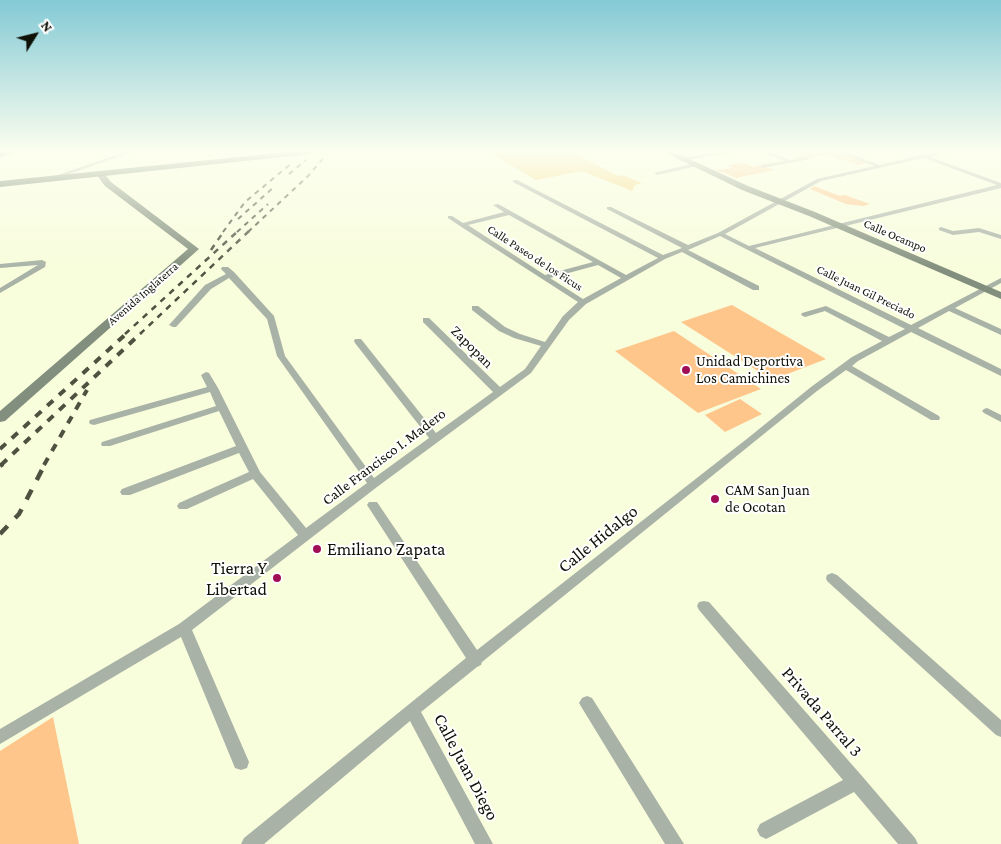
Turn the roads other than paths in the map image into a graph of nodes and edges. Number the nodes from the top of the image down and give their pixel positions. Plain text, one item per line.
1 (118, 191) edge
2 (535, 191) edge
3 (756, 191) edge
4 (799, 191) edge
5 (976, 191) edge
6 (781, 202) junction
7 (496, 205) dead end
8 (609, 208) dead end
9 (509, 212) junction
10 (450, 217) dead end
11 (462, 224) junction
12 (840, 226) junction
13 (940, 229) dead end
14 (720, 234) junction
15 (1001, 237) edge
16 (748, 248) junction
17 (685, 249) junction
18 (663, 258) junction
19 (599, 263) junction
20 (0, 266) edge
21 (544, 277) junction
22 (626, 278) junction
23 (1001, 280) edge
24 (756, 288) dead end
25 (986, 288) junction
26 (0, 292) edge
27 (1001, 296) edge
28 (583, 302) junction
29 (475, 308) dead end
30 (949, 308) junction
31 (805, 314) dead end
32 (426, 320) dead end
33 (173, 325) dead end
34 (913, 328) junction
35 (1001, 332) edge
36 (358, 341) dead end
37 (889, 341) junction
38 (546, 345) junction
39 (846, 366) junction
40 (1001, 373) edge
41 (206, 375) dead end
42 (212, 388) junction
43 (498, 392) junction
44 (222, 408) junction
45 (987, 411) dead end
46 (0, 418) edge
47 (934, 418) dead end
48 (1001, 419) edge
49 (94, 422) dead end
50 (435, 438) junction
51 (106, 444) dead end
52 (242, 448) junction
53 (255, 474) junction
54 (373, 484) junction
55 (126, 492) dead end
56 (373, 505) dead end
57 (183, 506) dead end
58 (306, 536) junction
59 (832, 578) dead end
60 (704, 606) dead end
61 (184, 628) junction
62 (476, 661) junction
63 (587, 703) dead end
64 (412, 710) junction
65 (1001, 730) edge
66 (0, 737) edge
67 (241, 762) dead end
68 (856, 782) junction
69 (766, 830) dead end
70 (250, 844) edge
71 (484, 844) edge
72 (675, 844) edge
73 (909, 844) edge

1 - 46 street, Avenida Inglaterra
2 - 18 street
3 - 6 street, Calle Ocampo
4 - 6 street, Calle Francisco I. Madero
5 - 12 street
6 - 12 street, Calle Ocampo
6 - 14 street, Calle Francisco I. Madero
7 - 9 street
8 - 17 street
9 - 11 street
9 - 19 street
10 - 11 street, Calle Paseo de los Ficus
11 - 21 street, Calle Paseo de los Ficus
12 - 16 street
12 - 25 street, Calle Ocampo
13 - 15 street
14 - 16 street, Calle Juan Gil Preciado
14 - 17 street, Calle Francisco I. Madero
16 - 34 street, Calle Juan Gil Preciado
17 - 18 street, Calle Francisco I. Madero
17 - 24 street
18 - 22 street, Calle Francisco I. Madero
19 - 21 street
19 - 22 street
20 - 26 street
21 - 28 street, Calle Paseo de los Ficus
22 - 28 street, Calle Francisco I. Madero
23 - 25 street, Calle Hidalgo
25 - 27 street, Calle Ocampo
25 - 30 street, Calle Hidalgo
28 - 38 street, Calle Francisco I. Madero
29 - 38 street
30 - 34 street, Calle Hidalgo
30 - 35 street
31 - 37 street
32 - 43 street, Zapopan
33 - 54 street
34 - 37 street, Calle Hidalgo
34 - 40 street, Calle Juan Gil Preciado
36 - 50 street
37 - 39 street, Calle Hidalgo
38 - 43 street, Calle Francisco I. Madero
39 - 47 street
39 - 62 street, Calle Hidalgo
41 - 42 street
42 - 44 street
42 - 49 street
43 - 50 street, Calle Francisco I. Madero
44 - 51 street
44 - 52 street
45 - 48 street
50 - 54 street, Calle Francisco I. Madero
52 - 53 street
52 - 55 street
53 - 57 street
53 - 58 street
54 - 58 street, Calle Francisco I. Madero
56 - 62 street
58 - 61 street, Calle Francisco I. Madero
59 - 65 street
60 - 68 street, Privada Parral 3
61 - 66 street, Calle Francisco I. Madero
61 - 67 street
62 - 64 street, Calle Hidalgo
63 - 72 street
64 - 70 street, Calle Hidalgo
64 - 71 street, Calle Juan Diego
68 - 69 street
68 - 73 street, Privada Parral 3

